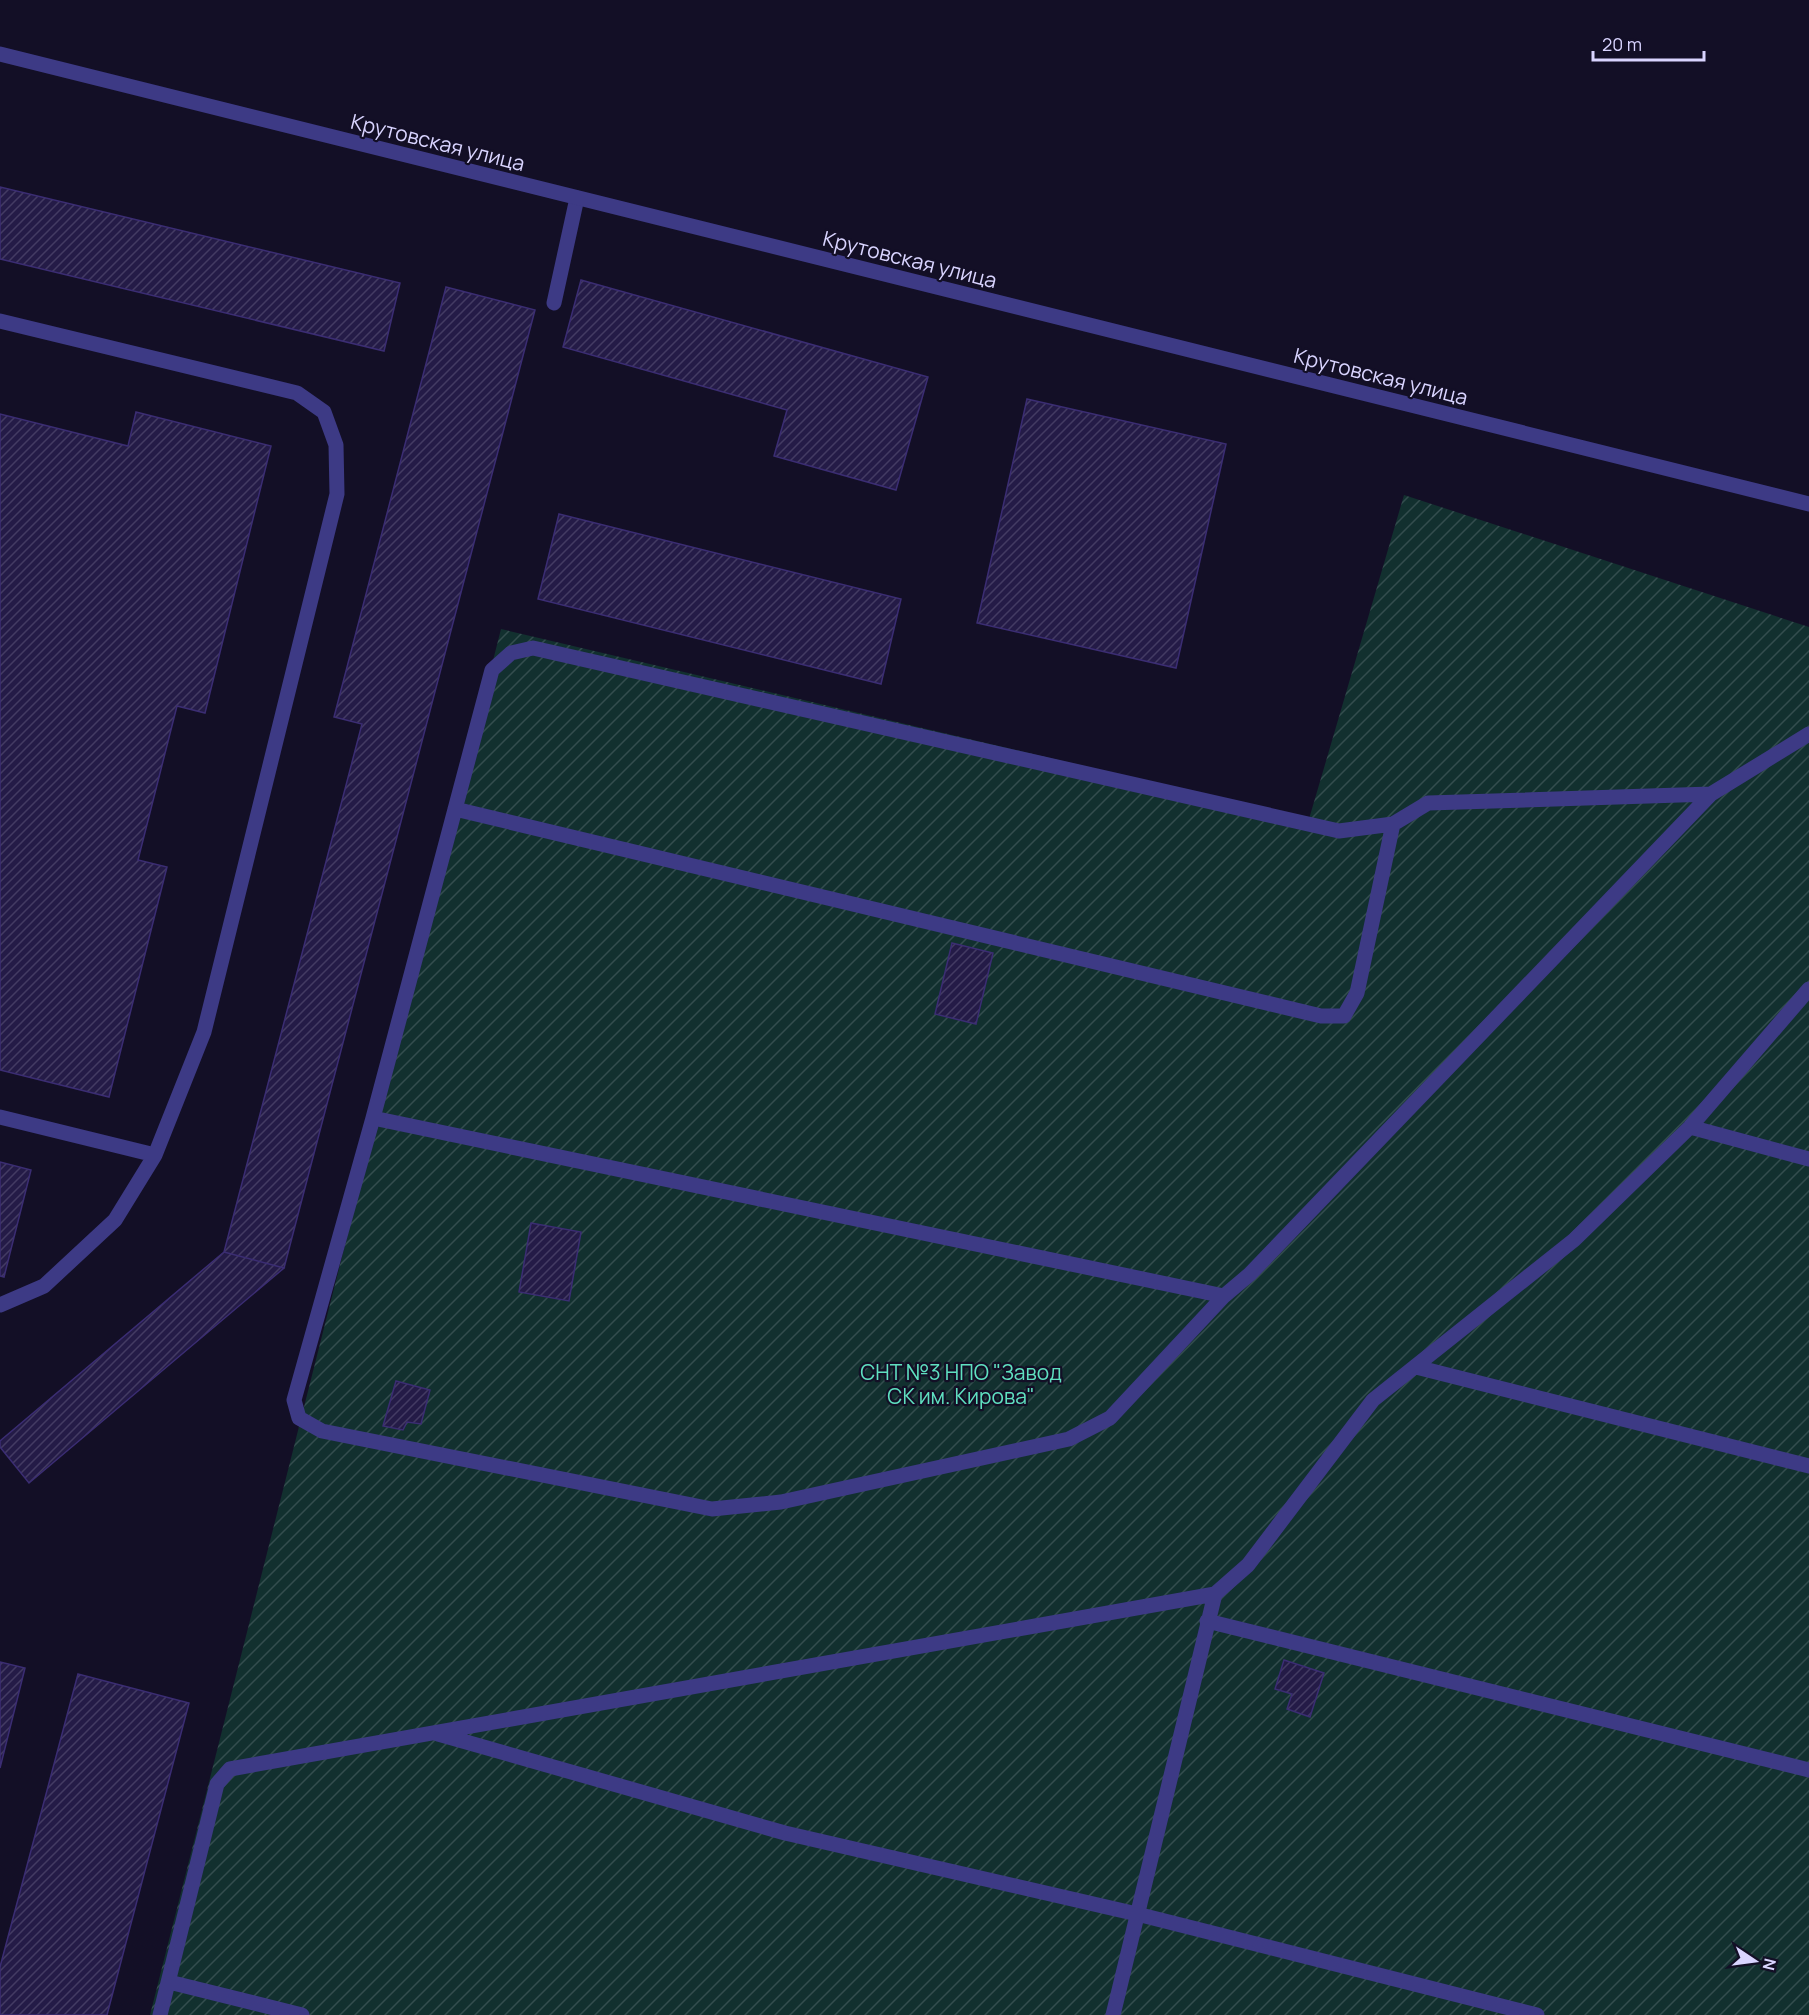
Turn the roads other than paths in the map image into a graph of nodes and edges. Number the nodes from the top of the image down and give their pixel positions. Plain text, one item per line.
1 (0, 54) edge
2 (577, 198) junction
3 (554, 303) dead end
4 (0, 321) edge
5 (1809, 504) edge
6 (1809, 734) edge
7 (1711, 794) junction
8 (455, 809) junction
9 (1393, 824) junction
10 (1809, 989) edge
11 (0, 1117) edge
12 (373, 1118) junction
13 (1690, 1128) junction
14 (155, 1155) junction
15 (1809, 1159) edge
16 (1224, 1296) junction
17 (0, 1305) edge
18 (1416, 1367) junction
19 (1809, 1466) edge
20 (1215, 1594) junction
21 (1208, 1621) junction
22 (435, 1733) junction
23 (1809, 1770) edge
24 (1137, 1914) junction
25 (169, 1982) junction
26 (160, 2015) edge
27 (302, 2015) edge
28 (1113, 2015) edge
29 (1537, 2015) edge

1 - 2 street, Крутовская улица
2 - 3 street
2 - 5 street, Крутовская улица
4 - 14 street
6 - 7 street
7 - 9 street
7 - 16 street
8 - 9 street
8 - 9 street
8 - 12 street
10 - 13 street
11 - 14 street
12 - 16 street
12 - 16 street
13 - 15 street
13 - 18 street
14 - 17 street
18 - 19 street
18 - 20 street
20 - 21 street
20 - 22 street
21 - 23 street
21 - 24 street
22 - 24 street
22 - 25 street
24 - 28 street
24 - 29 street
25 - 26 street
25 - 27 street

